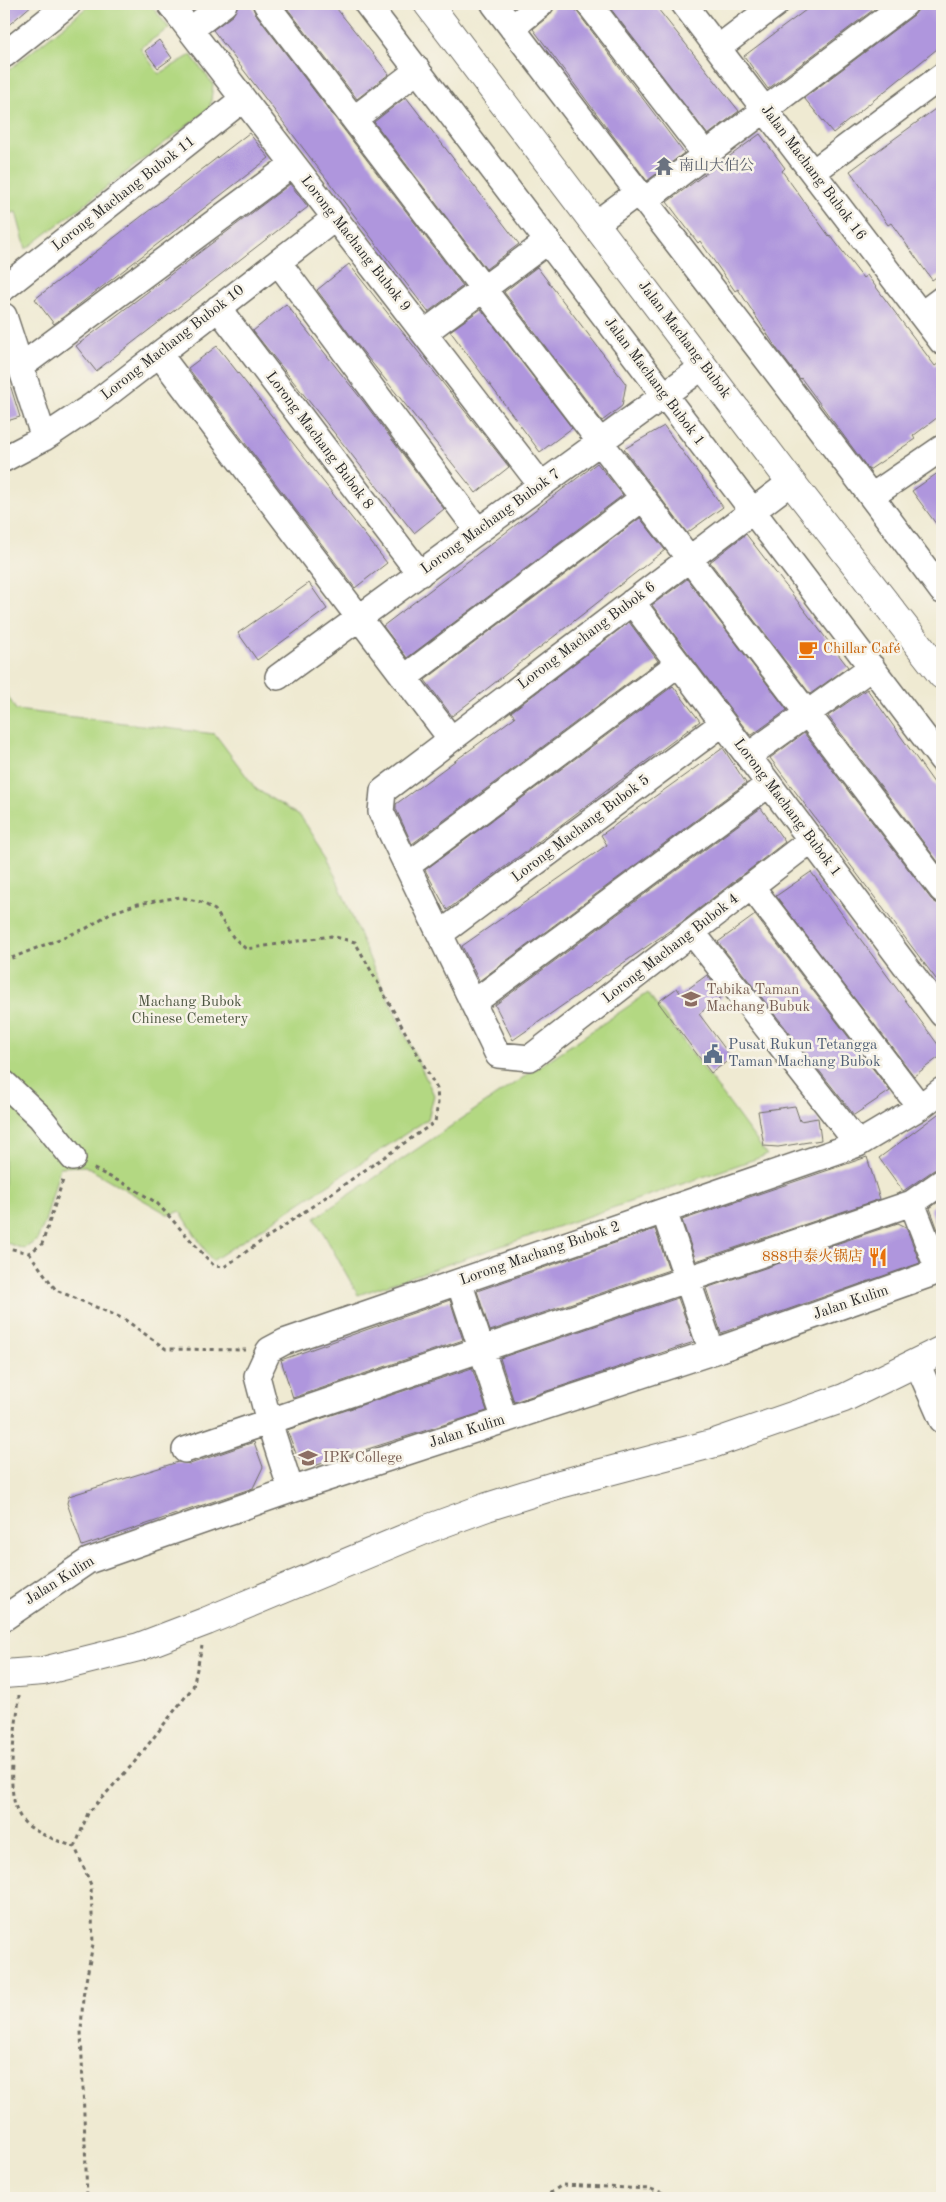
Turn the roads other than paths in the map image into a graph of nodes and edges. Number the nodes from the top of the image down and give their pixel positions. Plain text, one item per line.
1 (68, 4) edge
2 (170, 4) edge
3 (224, 4) edge
4 (266, 4) edge
5 (367, 4) edge
6 (428, 4) edge
7 (494, 4) edge
8 (541, 4) edge
9 (589, 4) edge
10 (684, 4) edge
11 (776, 4) edge
12 (905, 4) edge
13 (512, 28) junction
14 (190, 30) junction
15 (718, 48) junction
16 (4, 55) edge
17 (418, 70) junction
18 (942, 76) edge
19 (244, 99) junction
20 (765, 109) junction
21 (354, 119) junction
22 (705, 154) junction
23 (293, 164) junction
24 (813, 172) junction
25 (640, 197) junction
26 (335, 218) junction
27 (595, 224) junction
28 (548, 241) junction
29 (278, 262) junction
30 (4, 288) edge
31 (484, 288) junction
32 (942, 298) edge
33 (218, 308) junction
34 (922, 314) junction
35 (4, 316) edge
36 (424, 333) junction
37 (942, 342) edge
38 (159, 354) junction
39 (704, 366) junction
40 (20, 367) junction
41 (664, 396) junction
42 (44, 438) junction
43 (600, 442) junction
44 (942, 448) edge
45 (4, 459) edge
46 (791, 482) junction
47 (541, 485) junction
48 (872, 496) junction
49 (643, 498) junction
50 (752, 512) junction
51 (478, 531) junction
52 (690, 559) junction
53 (420, 574) junction
54 (939, 580) edge
55 (632, 602) junction
56 (359, 618) junction
57 (678, 664) junction
58 (872, 667) junction
59 (942, 674) edge
60 (278, 677) dead end
61 (404, 678) junction
62 (807, 714) junction
63 (722, 723) junction
64 (451, 739) junction
65 (748, 756) junction
66 (942, 760) edge
67 (769, 784) junction
68 (811, 840) junction
69 (407, 866) junction
70 (751, 886) junction
71 (941, 887) edge
72 (692, 932) junction
73 (440, 934) junction
74 (473, 1003) junction
75 (942, 1014) edge
76 (4, 1083) edge
77 (942, 1090) edge
78 (920, 1107) junction
79 (858, 1144) junction
80 (73, 1158) road end
81 (942, 1182) edge
82 (912, 1203) junction
83 (664, 1211) junction
84 (940, 1271) edge
85 (686, 1280) junction
86 (459, 1282) junction
87 (481, 1349) junction
88 (942, 1350) edge
89 (712, 1352) junction
90 (917, 1363) junction
91 (505, 1420) junction
92 (942, 1420) edge
93 (269, 1422) junction
94 (185, 1450) dead end
95 (292, 1490) junction
96 (4, 1618) edge
97 (12, 1673) edge

1 - 16 street
2 - 14 street, Lorong Machang Bubok 9
3 - 14 street
4 - 21 street
5 - 17 street, Jalan Machang Bubok 1
6 - 27 main road, Jalan Machang Bubok
7 - 13 street
8 - 13 street
9 - 22 street
10 - 15 street, Jalan Machang Bubok 16
11 - 15 street
12 - 20 street
13 - 25 street
14 - 19 street, Lorong Machang Bubok 9
15 - 20 street, Jalan Machang Bubok 16
17 - 21 street
17 - 28 street, Jalan Machang Bubok 1
18 - 24 street
19 - 23 street, Lorong Machang Bubok 9
19 - 30 street, Lorong Machang Bubok 11
20 - 22 street
20 - 24 street, Jalan Machang Bubok 16
21 - 31 street
22 - 25 street
23 - 26 street, Lorong Machang Bubok 9
23 - 40 street
24 - 34 street, Jalan Machang Bubok 16
25 - 27 street
25 - 48 street
26 - 29 street, Lorong Machang Bubok 10
26 - 36 street, Lorong Machang Bubok 9
27 - 39 main road, Jalan Machang Bubok
28 - 31 street
28 - 41 street, Jalan Machang Bubok 1
29 - 33 street, Lorong Machang Bubok 10
29 - 51 street
31 - 36 street
31 - 43 street
32 - 34 street
33 - 38 street, Lorong Machang Bubok 10
33 - 53 street, Lorong Machang Bubok 8
34 - 37 street, Jalan Machang Bubok 16
35 - 40 street
36 - 47 street, Lorong Machang Bubok 9
38 - 42 street, Lorong Machang Bubok 10
38 - 56 street
39 - 41 street, Lorong Machang Bubok 7
39 - 46 main road, Jalan Machang Bubok
40 - 42 street
41 - 43 street, Lorong Machang Bubok 7
41 - 50 street, Jalan Machang Bubok 1
42 - 45 street, Lorong Machang Bubok 10
43 - 47 street, Lorong Machang Bubok 7
43 - 49 street
44 - 48 street
46 - 50 street, Lorong Machang Bubok 6
46 - 59 main road, Jalan Machang Bubok
47 - 51 street, Lorong Machang Bubok 7
48 - 54 street
49 - 52 street
49 - 61 street
50 - 52 street, Lorong Machang Bubok 6
50 - 58 street, Jalan Machang Bubok 1
51 - 53 street, Lorong Machang Bubok 7
52 - 55 street, Lorong Machang Bubok 6
52 - 62 street
53 - 56 street, Lorong Machang Bubok 7
55 - 57 street, Lorong Machang Bubok 1
55 - 64 street, Lorong Machang Bubok 6
56 - 60 street, Lorong Machang Bubok 7
56 - 61 street
57 - 63 street, Lorong Machang Bubok 1
57 - 69 street
58 - 62 street
58 - 66 street, Jalan Machang Bubok 1
61 - 64 street
62 - 65 street
62 - 71 street
63 - 65 street, Lorong Machang Bubok 1
63 - 73 street, Lorong Machang Bubok 5
64 - 69 street, Lorong Machang Bubok 6
65 - 67 street, Lorong Machang Bubok 1
67 - 68 street, Lorong Machang Bubok 1
67 - 74 street
68 - 70 street, Lorong Machang Bubok 4
68 - 75 street, Lorong Machang Bubok 1
69 - 73 street
70 - 72 street, Lorong Machang Bubok 4
70 - 78 street
72 - 74 street, Lorong Machang Bubok 4
72 - 79 street
73 - 74 street
76 - 80 street
77 - 78 street, Lorong Machang Bubok 2
78 - 79 street, Lorong Machang Bubok 2
79 - 83 street, Lorong Machang Bubok 2
81 - 82 street
82 - 84 street
82 - 85 street
83 - 85 street
83 - 86 street, Lorong Machang Bubok 2
84 - 89 street, Jalan Kulim
85 - 87 street
85 - 89 street
86 - 87 street
86 - 93 street, Lorong Machang Bubok 2
87 - 91 street
87 - 93 street
88 - 90 main road
89 - 91 street, Jalan Kulim
90 - 92 street
90 - 97 main road
91 - 95 street, Jalan Kulim
93 - 94 street
93 - 95 street
95 - 96 street, Jalan Kulim

